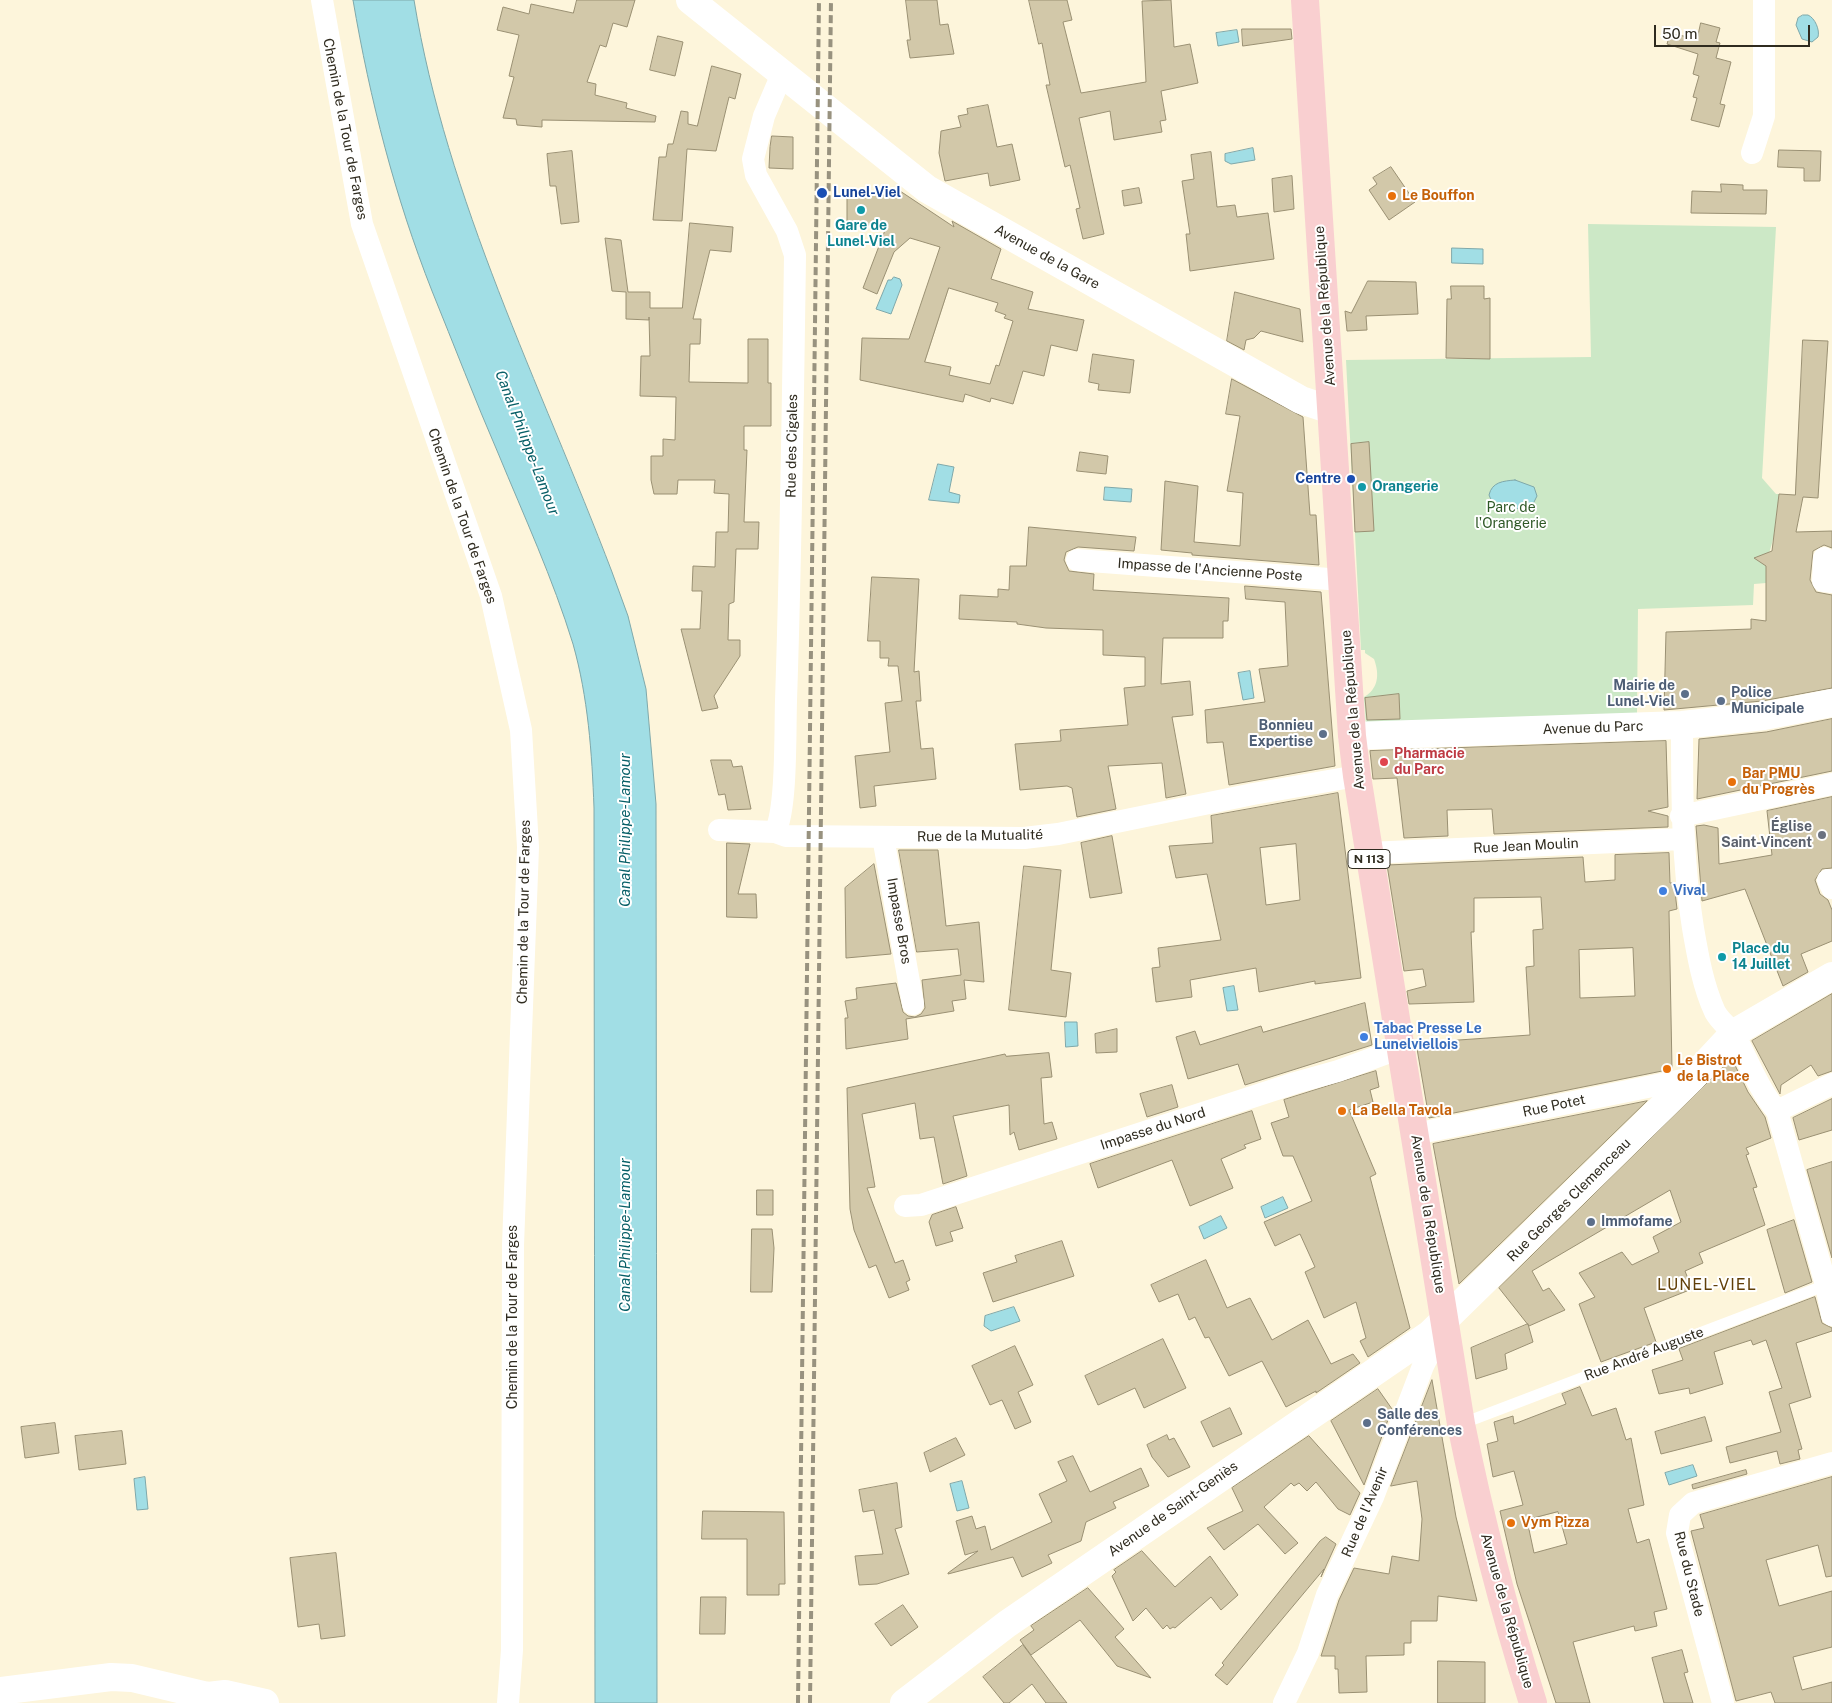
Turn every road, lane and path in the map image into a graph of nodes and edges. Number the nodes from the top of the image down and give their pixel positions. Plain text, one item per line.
1 (322, 0) edge
2 (690, 0) edge
3 (1305, 0) edge
4 (1764, 0) edge
5 (782, 74) junction
6 (1752, 153) dead end
7 (1332, 410) junction
8 (1824, 558) dead end
9 (1077, 560) dead end
10 (1342, 580) junction
11 (1832, 582) edge
12 (1832, 703) edge
13 (1682, 725) junction
14 (1352, 736) junction
15 (1357, 776) junction
16 (1832, 784) edge
17 (1682, 816) junction
18 (719, 830) dead end
19 (780, 834) junction
20 (873, 837) junction
21 (1683, 839) junction
22 (1368, 854) junction
23 (1832, 976) edge
24 (913, 1004) dead end
25 (1734, 1033) junction
26 (1401, 1048) junction
27 (1692, 1078) junction
28 (1832, 1084) edge
29 (1777, 1111) junction
30 (1415, 1134) junction
31 (904, 1206) dead end
32 (1826, 1285) junction
33 (1832, 1315) edge
34 (1446, 1321) junction
35 (1461, 1424) junction
36 (1832, 1463) edge
37 (0, 1691) edge
38 (210, 1699) edge
39 (265, 1703) edge
40 (508, 1703) edge
41 (904, 1703) edge
42 (1284, 1703) edge
43 (1533, 1703) edge
44 (1723, 1703) edge

1 - 40 street, Chemin de la Tour de Farges
2 - 5 street, Avenue de la Gare
3 - 7 main road, Avenue de la République / N 113
4 - 6 street
5 - 7 street, Avenue de la Gare
5 - 19 street, Rue des Cigales
7 - 10 main road, Avenue de la République / N 113
8 - 11 street
9 - 10 street, Impasse de l'Ancienne Poste
10 - 14 main road, Avenue de la République / N 113
12 - 13 street, Avenue du Parc
13 - 14 street, Avenue du Parc
13 - 17 street
14 - 15 main road, Avenue de la République / N 113
15 - 20 street, Rue de la Mutualité
15 - 22 main road, Avenue de la République / N 113
16 - 17 street
17 - 21 street
18 - 19 street, Rue de la Mutualité
19 - 20 street, Rue de la Mutualité
20 - 24 street, Impasse Bros
21 - 22 street, Rue Jean Moulin
21 - 25 street
22 - 26 main road, Avenue de la République / N 113
23 - 25 street
25 - 27 street
25 - 29 street
26 - 30 main road, Avenue de la République / N 113
26 - 31 street, Impasse du Nord
27 - 30 street, Rue Potet
27 - 34 street, Rue Georges Clemenceau
28 - 29 street
29 - 32 street
30 - 34 main road, Avenue de la République / N 113
32 - 33 street
32 - 35 lane, Rue André Auguste
34 - 35 main road, Avenue de la République / N 113
34 - 41 street, Avenue de Saint-Geniès
34 - 42 street, Rue de l'Avenir
35 - 43 main road, Avenue de la République / N 113
36 - 44 street, Rue du Stade
37 - 38 street
38 - 39 street

